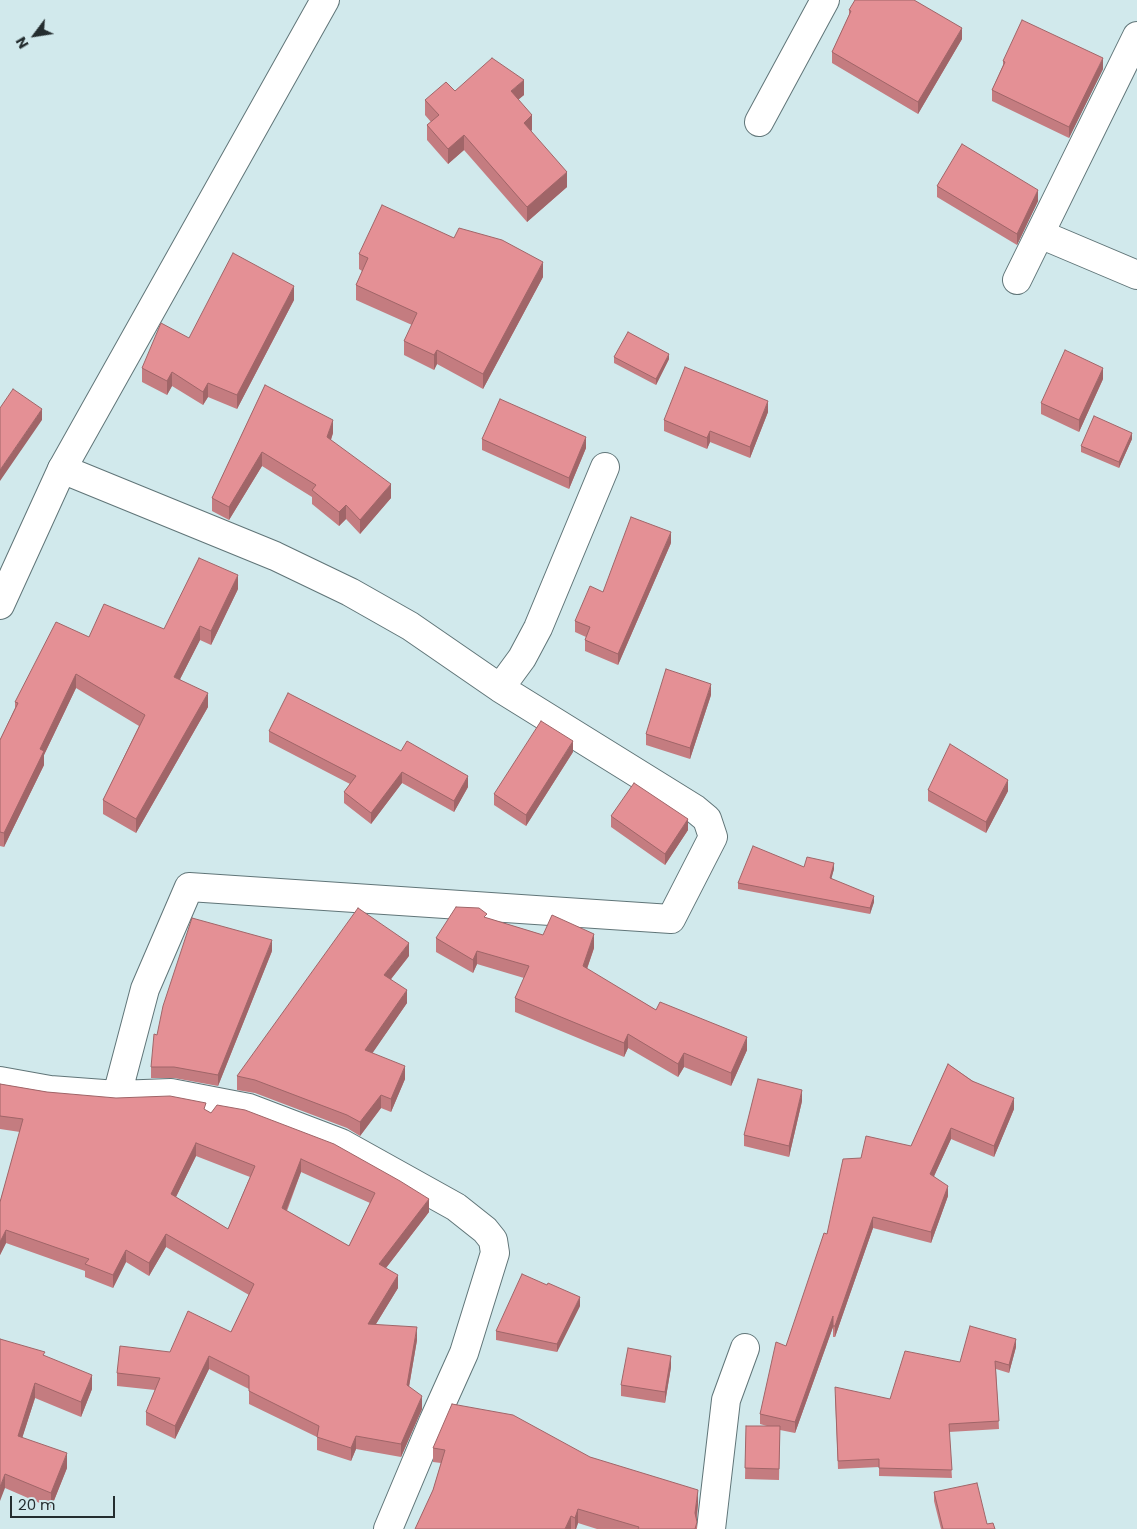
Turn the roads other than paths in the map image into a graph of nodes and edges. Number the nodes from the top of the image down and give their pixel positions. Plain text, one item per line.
1 (325, 0) edge
2 (825, 0) edge
3 (1137, 36) edge
4 (759, 122) dead end
5 (1040, 234) junction
6 (1137, 276) edge
7 (1017, 280) dead end
8 (605, 467) dead end
9 (62, 469) junction
10 (0, 604) edge
11 (500, 688) junction
12 (0, 1081) edge
13 (117, 1095) junction
14 (746, 1348) dead end
15 (388, 1529) edge
16 (711, 1529) edge

1 - 9 street
2 - 4 street
3 - 5 street
5 - 6 street
5 - 7 street
8 - 11 street
9 - 10 street
9 - 11 street
11 - 13 street
12 - 13 street
13 - 15 street
14 - 16 street

